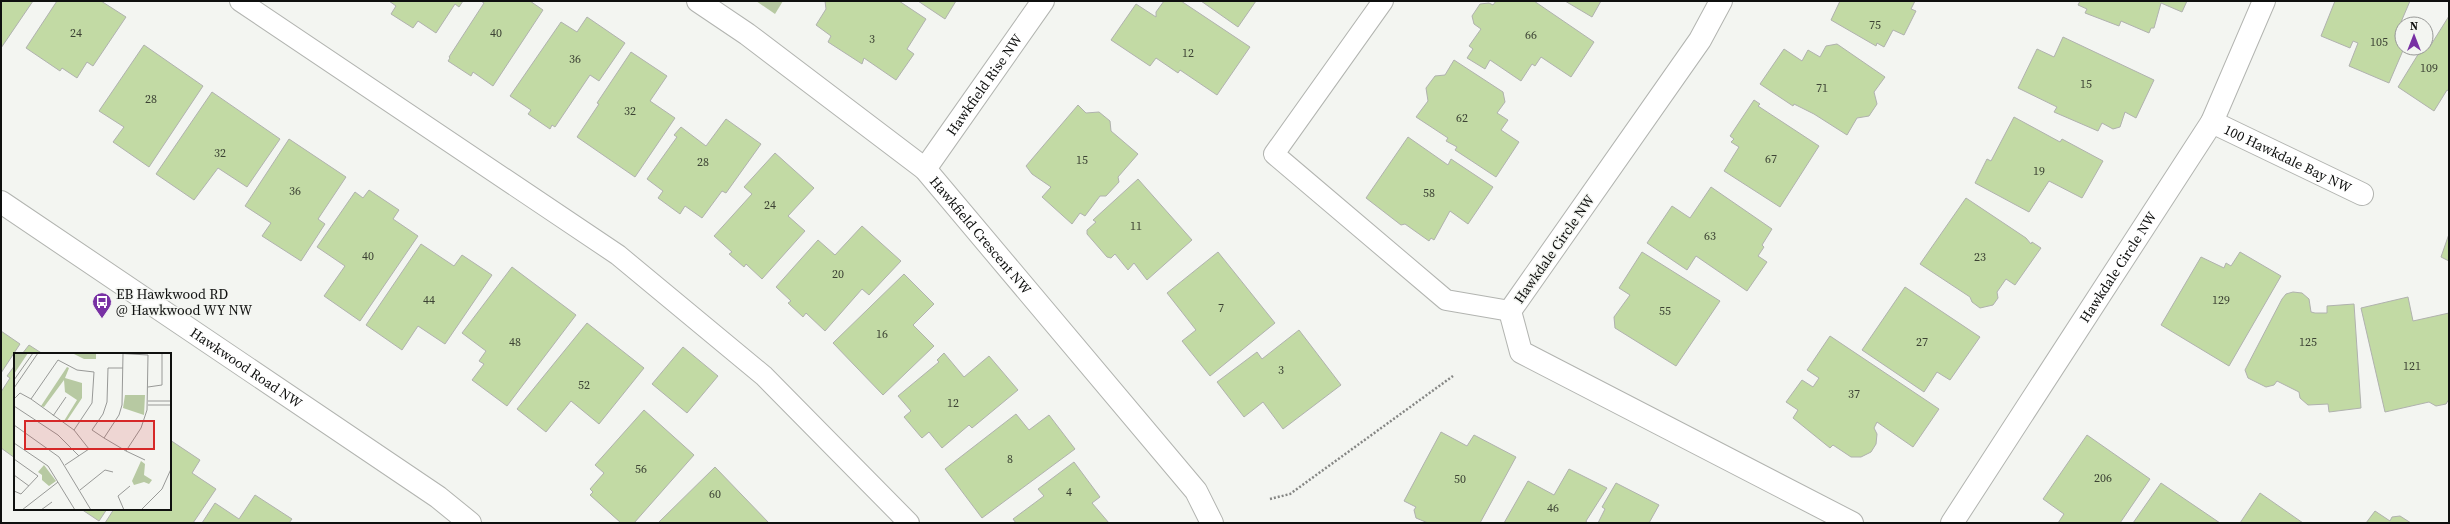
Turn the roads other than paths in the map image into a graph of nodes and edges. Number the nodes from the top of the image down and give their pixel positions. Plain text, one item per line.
1 (240, 1) edge
2 (698, 1) edge
3 (1043, 1) edge
4 (1383, 1) edge
5 (1722, 1) edge
6 (2264, 1) edge
7 (2212, 122) junction
8 (925, 169) junction
9 (2362, 194) dead end
10 (1, 202) edge
11 (1510, 311) junction
12 (470, 523) edge
13 (909, 523) edge
14 (1212, 523) edge
15 (1852, 523) edge
16 (1952, 523) edge

1 - 13 lane
2 - 8 street, Hawkfield Crescent NW
3 - 8 street, Hawkfield Rise NW
4 - 11 lane
5 - 11 street, Hawkdale Circle NW
6 - 7 street, Hawkdale Circle NW
7 - 9 street, 100 Hawkdale Bay NW
7 - 16 street, Hawkdale Circle NW
8 - 14 street, Hawkfield Crescent NW
10 - 12 street, Hawkwood Road NW
11 - 15 street, Hawkdale Circle NW

